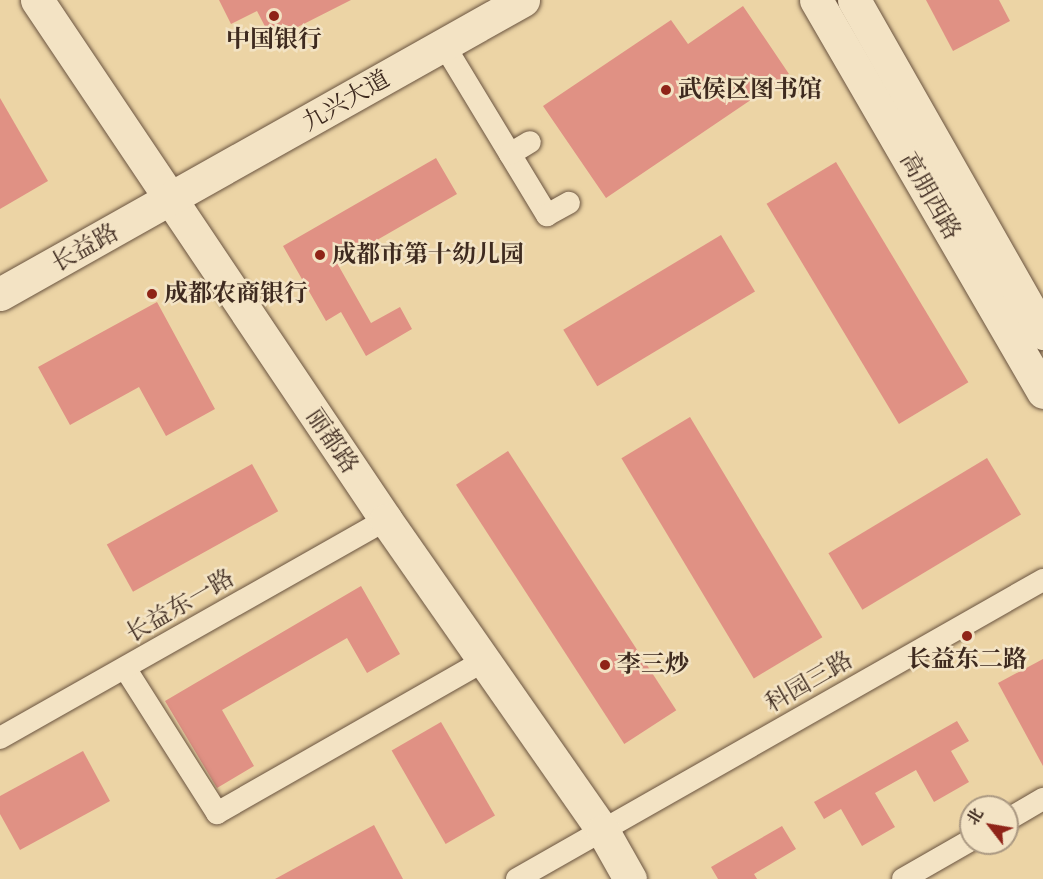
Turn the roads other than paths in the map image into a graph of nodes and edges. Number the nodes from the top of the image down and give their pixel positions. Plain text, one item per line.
1 (37, 0) edge
2 (523, 0) edge
3 (816, 0) edge
4 (854, 0) edge
5 (444, 45) junction
6 (530, 142) dead end
7 (510, 154) junction
8 (169, 201) junction
9 (569, 203) dead end
10 (0, 294) edge
11 (1043, 333) edge
12 (1043, 392) edge
13 (386, 520) junction
14 (1043, 580) edge
15 (483, 661) junction
16 (125, 668) junction
17 (0, 738) edge
18 (1043, 799) edge
19 (1019, 813) edge
20 (603, 831) junction
21 (959, 847) edge
22 (517, 879) edge
23 (630, 879) edge
24 (903, 879) edge

1 - 8 street, 丽都路
2 - 5 street, 九兴大道
3 - 12 street, 高朋西路
4 - 11 street, 高朋西路
5 - 7 street
5 - 8 street, 九兴大道
6 - 7 street
7 - 9 street
8 - 10 street, 长益路
8 - 13 street, 丽都路
13 - 15 street, 丽都路
13 - 16 street, 长益东一路
14 - 20 street, 科园三路
15 - 16 street
15 - 20 street, 丽都路
16 - 17 street, 长益东一路
18 - 19 street
20 - 22 street
20 - 23 street, 丽都路
21 - 24 street

